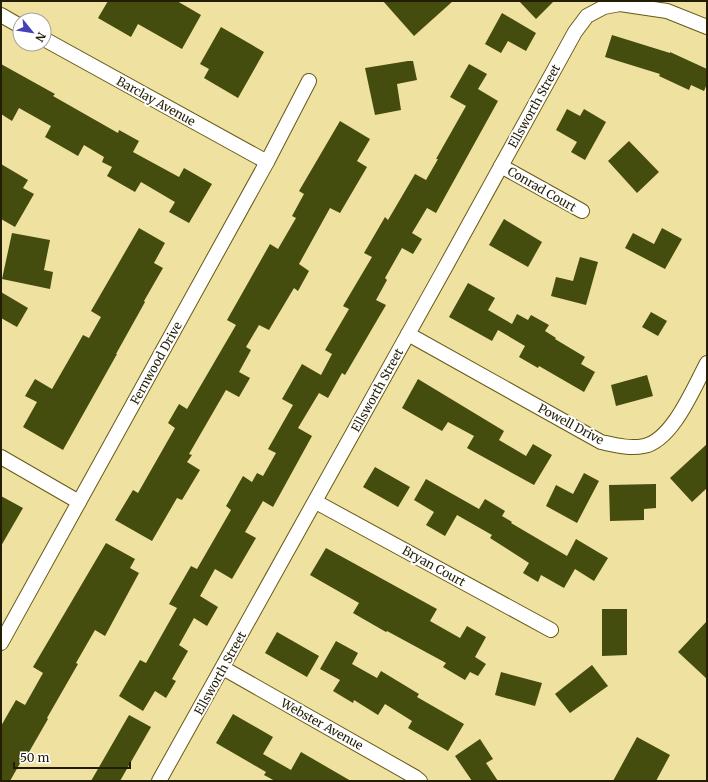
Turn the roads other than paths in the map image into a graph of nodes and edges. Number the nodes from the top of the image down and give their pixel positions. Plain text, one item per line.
1 (1, 15) edge
2 (12, 21) edge
3 (707, 27) edge
4 (52, 43) edge
5 (309, 81) dead end
6 (267, 162) junction
7 (502, 166) junction
8 (582, 211) dead end
9 (408, 334) junction
10 (707, 363) edge
11 (1, 457) edge
12 (79, 502) junction
13 (316, 502) junction
14 (552, 630) dead end
15 (1, 643) edge
16 (223, 668) junction
17 (159, 781) edge
18 (420, 781) edge

1 - 2 street
3 - 7 street, Ellsworth Street
4 - 6 street, Barclay Avenue
5 - 6 street, Fernwood Drive
6 - 12 street, Fernwood Drive
7 - 8 street, Conrad Court
7 - 9 street, Ellsworth Street
9 - 10 street, Powell Drive
9 - 13 street, Ellsworth Street
11 - 12 street
12 - 15 street, Fernwood Drive
13 - 14 street, Bryan Court
13 - 16 street, Ellsworth Street
16 - 17 street, Ellsworth Street
16 - 18 street, Webster Avenue

